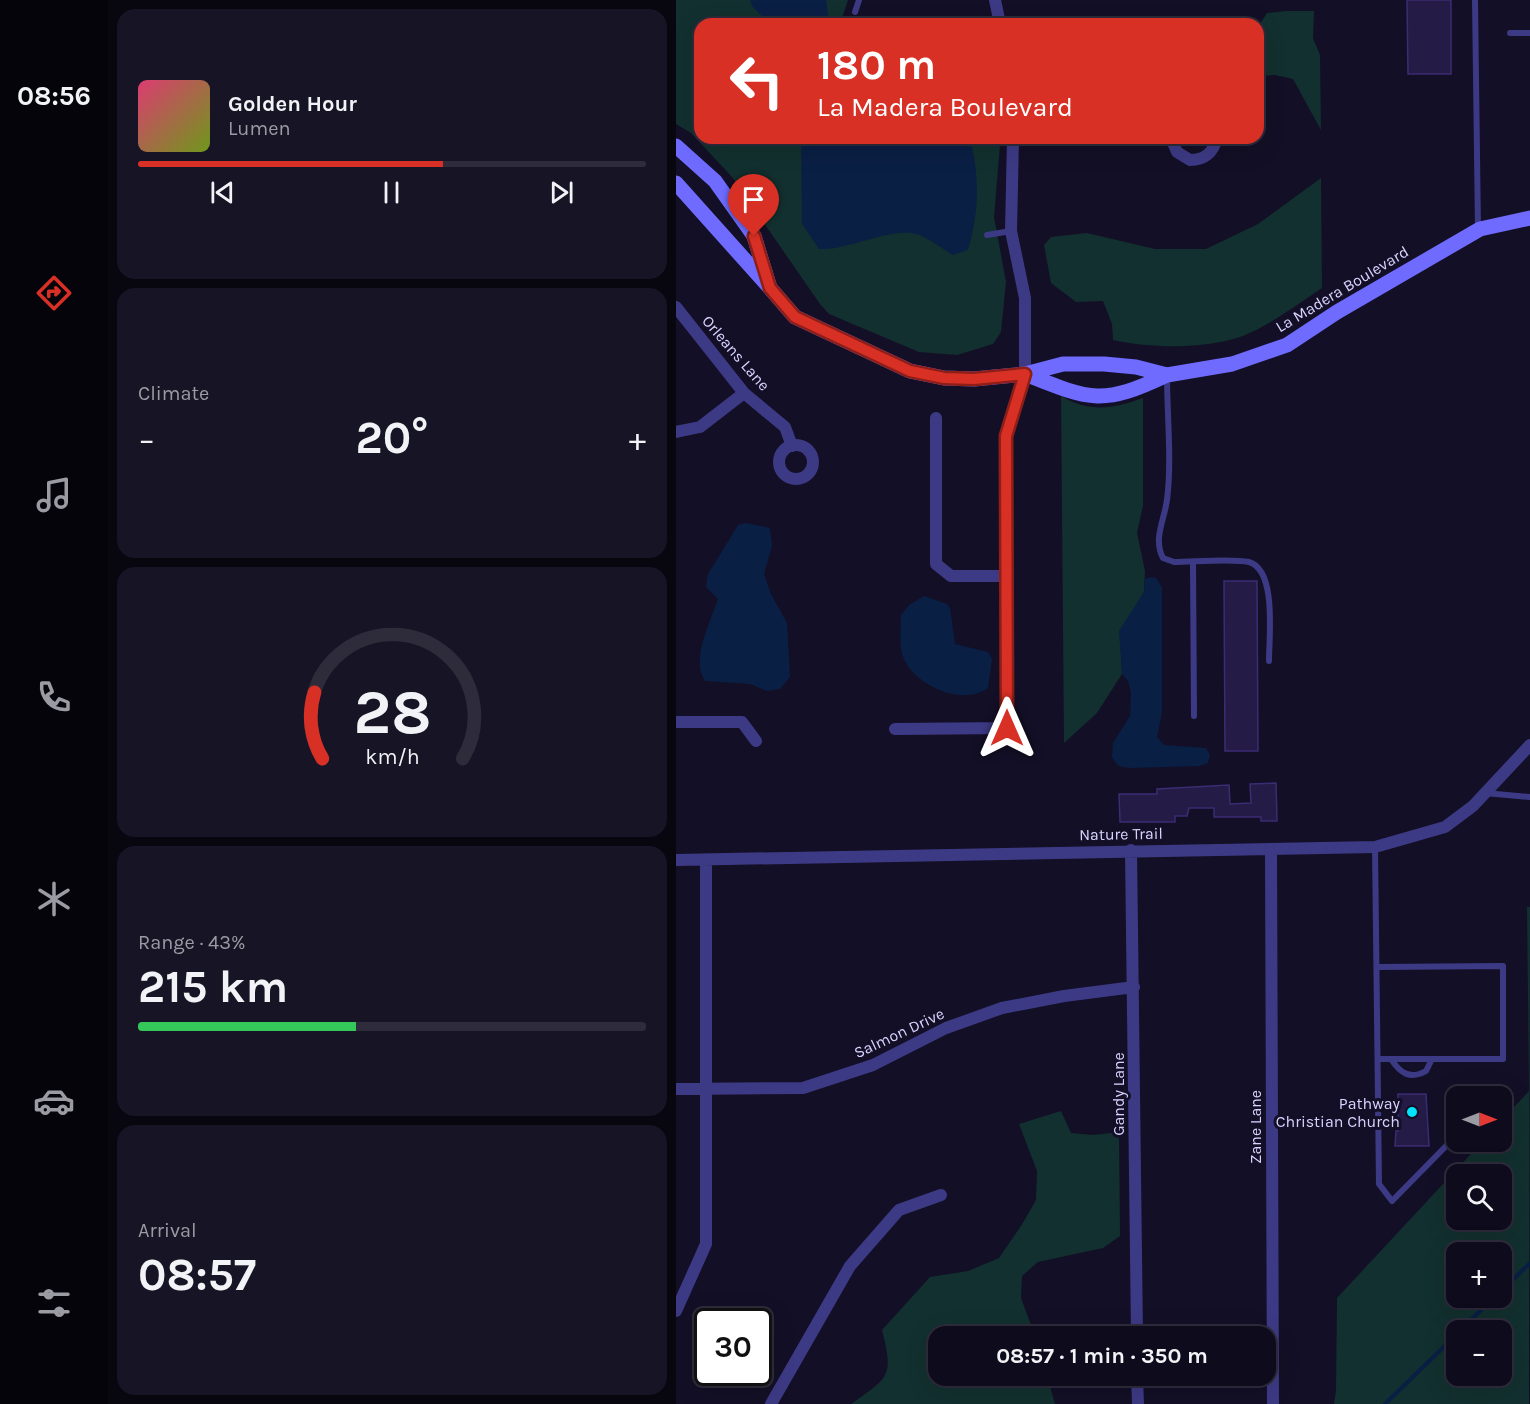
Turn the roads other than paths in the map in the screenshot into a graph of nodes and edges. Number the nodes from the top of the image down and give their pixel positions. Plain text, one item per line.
1 (859, 0) edge
2 (995, 0) edge
3 (1475, 0) edge
4 (855, 12) dead end
5 (999, 18) edge
6 (1510, 33) dead end
7 (1530, 33) edge
8 (1013, 144) edge
9 (1174, 144) edge
10 (1215, 144) edge
11 (676, 146) edge
12 (676, 183) edge
13 (1530, 218) edge
14 (1011, 231) junction
15 (1478, 231) junction
16 (987, 235) dead end
17 (770, 288) junction
18 (676, 307) edge
19 (1025, 374) junction
20 (1166, 375) junction
21 (744, 393) junction
22 (936, 418) dead end
23 (676, 432) edge
24 (792, 446) dead end
25 (1193, 562) junction
26 (1007, 576) junction
27 (1269, 661) dead end
28 (1194, 716) dead end
29 (676, 722) edge
30 (895, 729) dead end
31 (756, 741) dead end
32 (1530, 745) edge
33 (1485, 793) junction
34 (1530, 797) edge
35 (1375, 847) junction
36 (1130, 850) junction
37 (1271, 850) junction
38 (676, 860) edge
39 (706, 860) junction
40 (1377, 967) junction
41 (1134, 987) junction
42 (1378, 1059) junction
43 (1391, 1059) junction
44 (1432, 1059) junction
45 (676, 1089) edge
46 (705, 1089) junction
47 (1446, 1146) edge
48 (941, 1195) dead end
49 (676, 1311) edge
50 (1137, 1326) edge
51 (1137, 1386) edge
52 (771, 1404) edge
53 (1138, 1404) edge
54 (1273, 1404) edge

1 - 4 lane
2 - 5 street
3 - 15 lane
6 - 7 lane
8 - 14 street
9 - 10 street
11 - 17 street, La Madera Boulevard
12 - 17 street, La Madera Boulevard
13 - 15 street, La Madera Boulevard
14 - 16 lane
14 - 19 street
15 - 20 street, La Madera Boulevard
17 - 19 street, La Madera Boulevard
18 - 21 street, Orleans Lane
19 - 20 street, La Madera Boulevard
19 - 20 street, La Madera Boulevard
19 - 26 street
20 - 25 lane
21 - 23 street
21 - 24 street, Orleans Lane
22 - 26 street
25 - 27 lane
25 - 28 lane
26 - 30 street
29 - 31 street
32 - 33 street, Nature Trail
33 - 34 lane
33 - 35 street, Nature Trail
35 - 37 street, Nature Trail
35 - 40 lane
36 - 37 street, Nature Trail
36 - 39 street, Nature Trail
36 - 41 street, Gandy Lane
37 - 54 street, Zane Lane
38 - 39 street, Nature Trail
39 - 46 street
40 - 42 lane
40 - 44 lane
41 - 46 street, Salmon Drive
41 - 50 street, Gandy Lane
42 - 43 lane
42 - 47 lane
43 - 44 lane
43 - 44 lane
45 - 46 street, Salmon Drive
46 - 49 street
48 - 52 street
51 - 53 street

